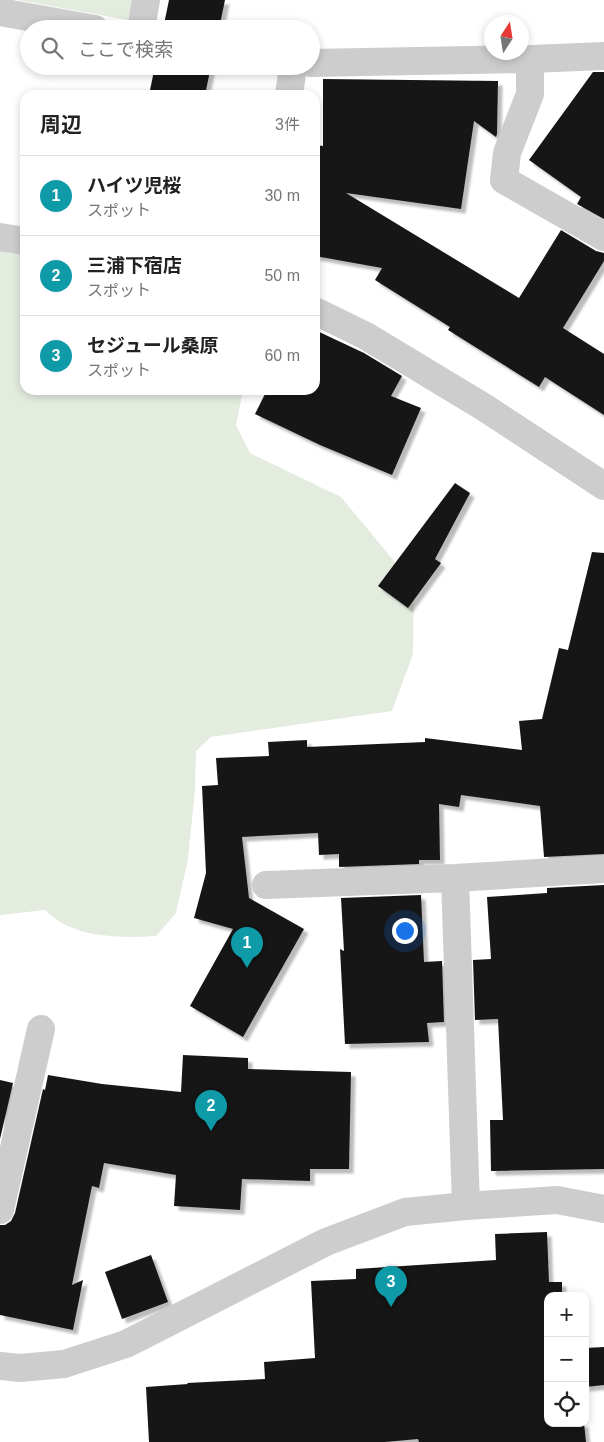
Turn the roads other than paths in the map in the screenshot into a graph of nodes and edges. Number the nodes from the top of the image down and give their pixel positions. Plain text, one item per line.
1 (146, 0) edge
2 (0, 12) edge
3 (45, 20) edge
4 (143, 20) edge
5 (604, 56) edge
6 (530, 60) junction
7 (320, 64) edge
8 (292, 75) edge
9 (290, 90) edge
10 (0, 237) edge
11 (604, 237) edge
12 (20, 240) edge
13 (320, 313) edge
14 (604, 486) edge
15 (604, 869) edge
16 (455, 878) junction
17 (266, 885) dead end
18 (41, 1029) dead end
19 (466, 1206) junction
20 (604, 1209) edge
21 (0, 1210) edge
22 (0, 1366) edge

1 - 4 street
2 - 3 street
5 - 6 street
6 - 7 street
6 - 11 street
8 - 9 street
10 - 12 street
13 - 14 street
15 - 16 street
16 - 17 street
16 - 19 street
18 - 21 street
19 - 20 street
19 - 22 street

